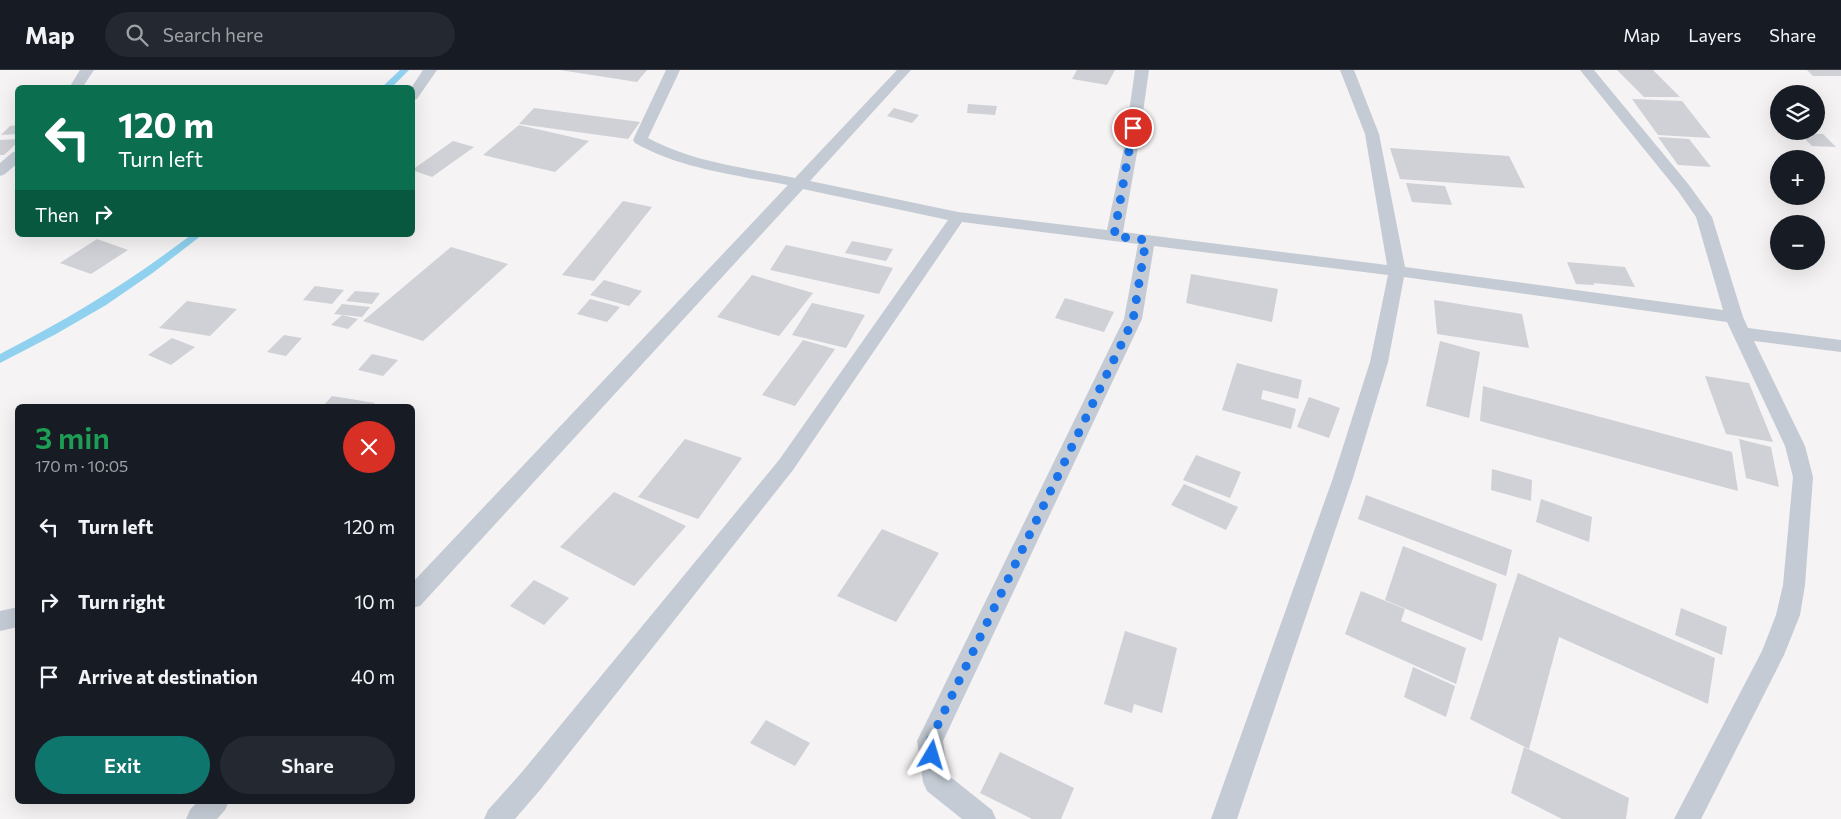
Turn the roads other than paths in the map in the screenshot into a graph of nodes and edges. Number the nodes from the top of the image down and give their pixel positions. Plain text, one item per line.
1 (87, 70) edge
2 (430, 70) edge
3 (673, 70) edge
4 (904, 70) edge
5 (1142, 70) edge
6 (1347, 70) edge
7 (1587, 70) edge
8 (77, 85) edge
9 (415, 92) edge
10 (15, 158) edge
11 (0, 171) edge
12 (797, 184) junction
13 (958, 217) junction
14 (1114, 236) junction
15 (1146, 240) junction
16 (1397, 271) junction
17 (1738, 325) junction
18 (1841, 346) edge
19 (415, 596) edge
20 (15, 618) edge
21 (0, 620) edge
22 (213, 804) edge
23 (199, 819) edge
24 (497, 819) edge
25 (982, 819) edge
26 (1224, 819) edge
27 (1687, 819) edge

1 - 8 lane
2 - 9 lane
3 - 12 lane
4 - 12 lane
5 - 14 lane
6 - 16 lane
7 - 17 lane
10 - 11 lane
12 - 13 lane
12 - 19 lane
13 - 14 lane
13 - 24 lane
14 - 15 lane
15 - 16 lane
15 - 25 lane
16 - 17 lane
16 - 26 lane
17 - 18 lane
17 - 27 lane
20 - 21 lane
22 - 23 lane

